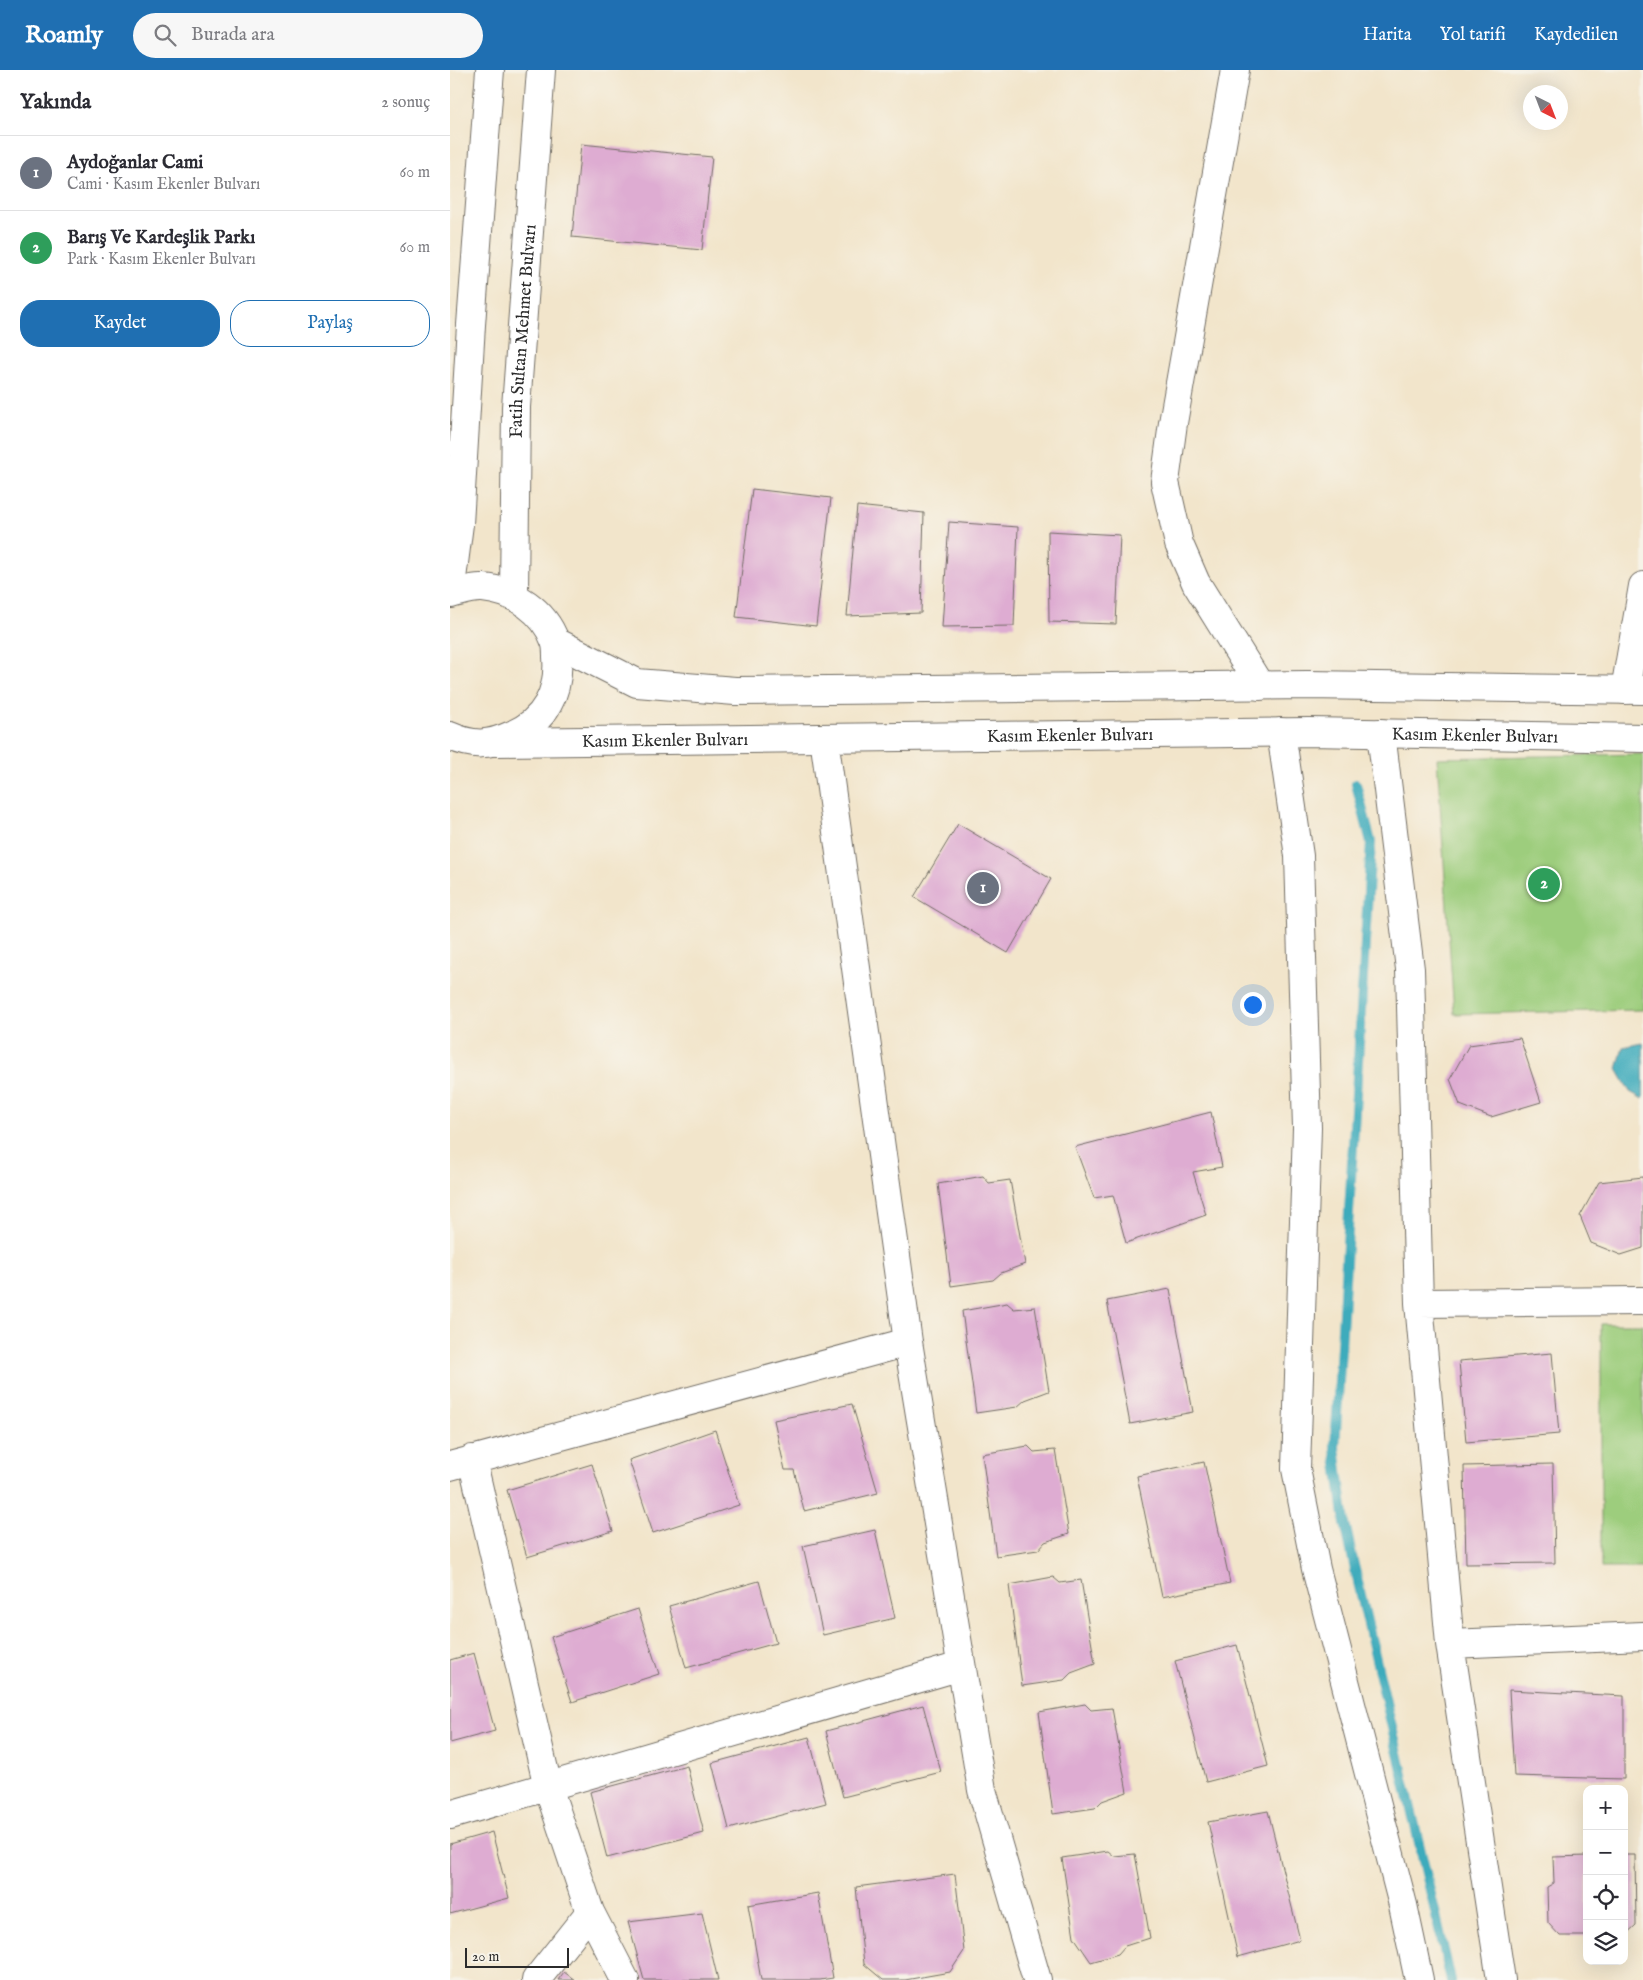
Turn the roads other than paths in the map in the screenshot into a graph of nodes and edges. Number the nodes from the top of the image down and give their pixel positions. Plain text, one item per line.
1 (490, 70) edge
2 (541, 70) edge
3 (1234, 70) edge
4 (1643, 586) edge
5 (450, 594) edge
6 (514, 595) junction
7 (556, 642) junction
8 (1260, 686) junction
9 (1634, 690) edge
10 (1281, 732) junction
11 (1381, 733) junction
12 (824, 738) junction
13 (1643, 738) edge
14 (455, 740) edge
15 (496, 742) junction
16 (1643, 1302) edge
17 (1419, 1303) junction
18 (908, 1342) junction
19 (461, 1462) edge
20 (1643, 1636) edge
21 (1450, 1644) junction
22 (961, 1666) junction
23 (548, 1787) junction
24 (450, 1816) edge
25 (590, 1912) junction
26 (536, 1980) edge
27 (625, 1980) edge
28 (1037, 1980) edge
29 (1419, 1980) edge
30 (1501, 1980) edge

1 - 5 street
2 - 6 street, Fatih Sultan Mehmet Bulvarı
3 - 8 street
4 - 9 street
5 - 6 street
6 - 7 street
7 - 8 street
7 - 15 street
8 - 9 street
10 - 11 street, Kasım Ekenler Bulvarı
10 - 12 street, Kasım Ekenler Bulvarı
10 - 29 street
11 - 13 street, Kasım Ekenler Bulvarı
11 - 17 street
12 - 15 street, Kasım Ekenler Bulvarı
12 - 18 street
14 - 15 street, Kasım Ekenler Bulvarı
16 - 17 street
17 - 21 street
18 - 19 street
18 - 22 street
19 - 23 street
20 - 21 street
21 - 30 street
22 - 23 street
22 - 28 street
23 - 24 street
23 - 25 street
25 - 26 street
25 - 27 street

